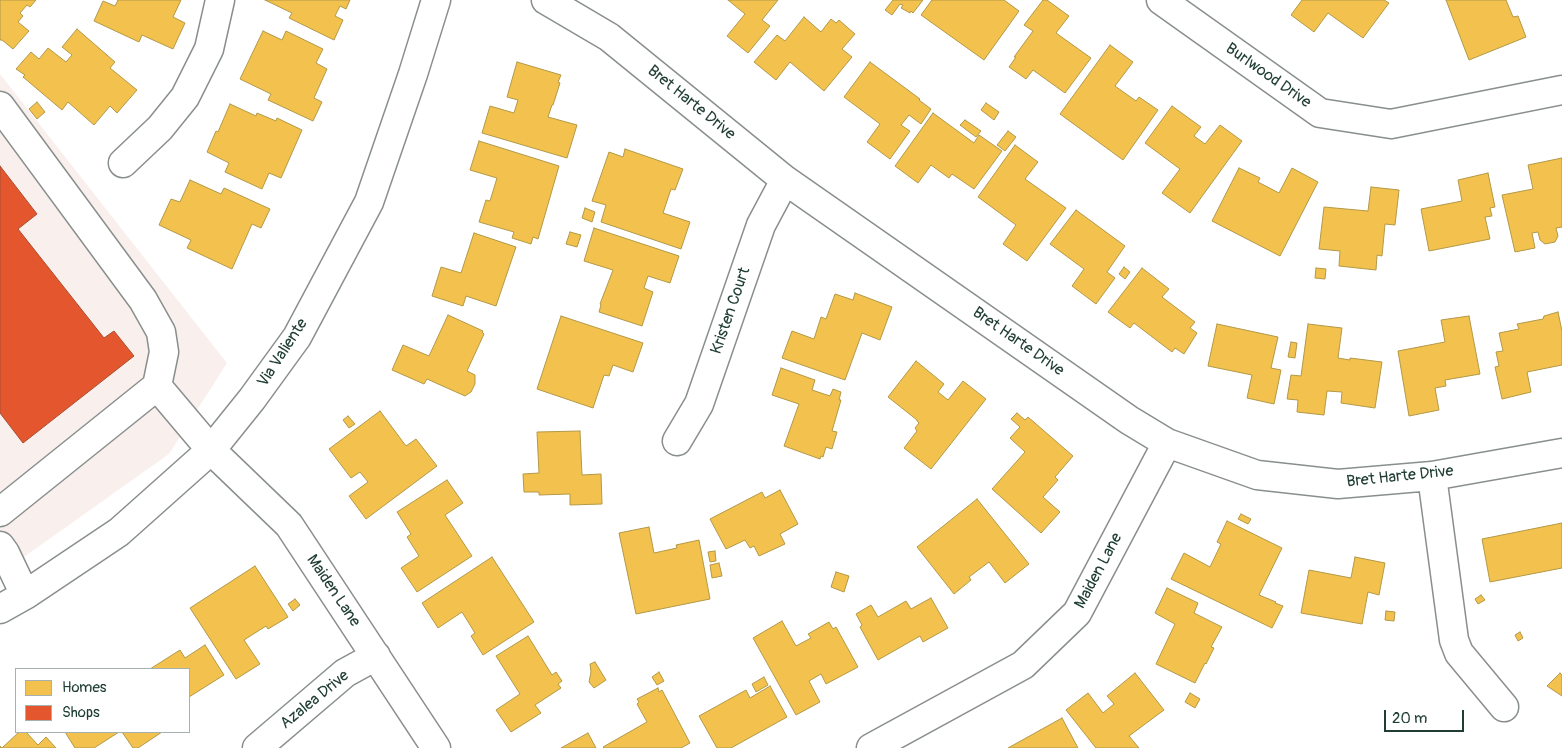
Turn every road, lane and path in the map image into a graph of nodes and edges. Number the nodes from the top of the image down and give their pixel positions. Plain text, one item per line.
1 (220, 0) edge
2 (436, 0) edge
3 (546, 0) edge
4 (1161, 0) edge
5 (1562, 90) edge
6 (0, 106) edge
7 (124, 163) dead end
8 (785, 180) junction
9 (156, 386) junction
10 (677, 441) dead end
11 (1167, 443) junction
12 (211, 450) junction
13 (1562, 453) edge
14 (1432, 476) junction
15 (0, 512) edge
16 (0, 546) edge
17 (25, 595) junction
18 (0, 609) edge
19 (376, 656) junction
20 (1504, 707) dead end
21 (257, 748) edge
22 (436, 748) edge
23 (871, 748) edge

1 - 7 street
2 - 12 street, Via Valiente
3 - 8 street, Bret Harte Drive
4 - 5 street, Burlwood Drive
6 - 9 street
8 - 10 street, Kristen Court
8 - 11 street, Bret Harte Drive
9 - 12 street, Maiden Lane
9 - 15 street
11 - 14 street, Bret Harte Drive
11 - 23 street, Maiden Lane
12 - 17 street, Via Valiente
12 - 19 street, Maiden Lane
13 - 14 street, Bret Harte Drive
14 - 20 street
16 - 17 street
17 - 18 street, Via Valiente
19 - 21 street, Azalea Drive
19 - 22 street, Maiden Lane

